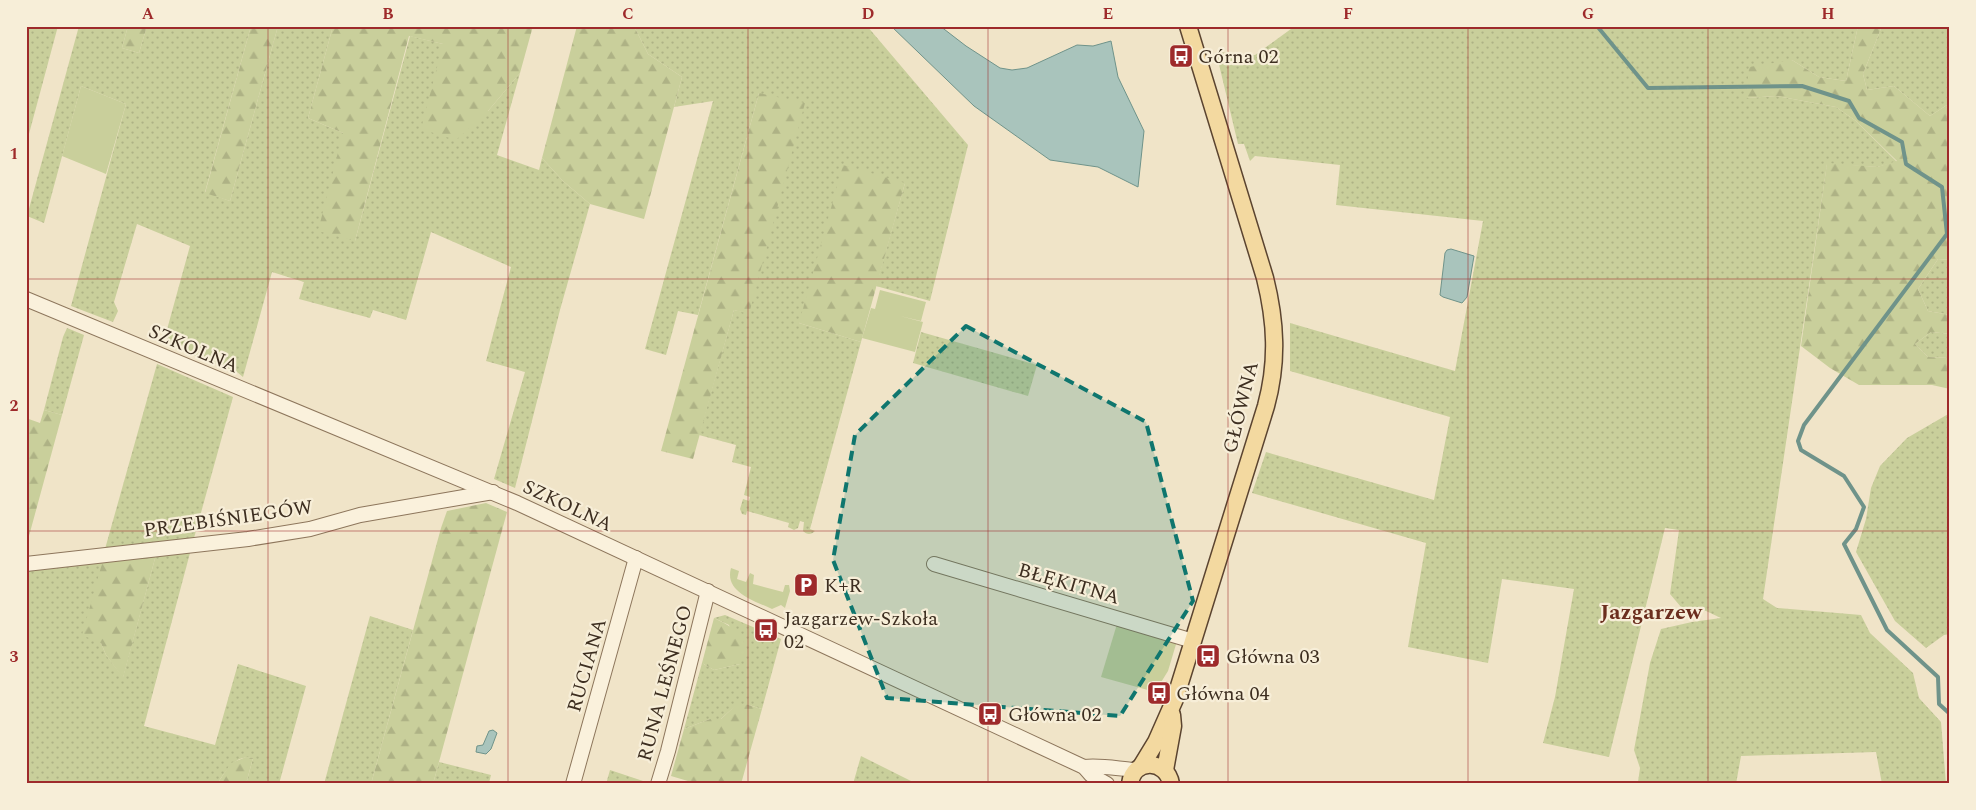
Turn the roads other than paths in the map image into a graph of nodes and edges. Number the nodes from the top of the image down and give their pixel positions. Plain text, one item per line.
1 (1188, 26) edge
2 (26, 299) edge
3 (493, 492) junction
4 (636, 558) junction
5 (26, 564) edge
6 (934, 564) dead end
7 (708, 591) junction
8 (1193, 641) junction
9 (1172, 710) junction
10 (1084, 767) junction
11 (1136, 773) edge
12 (1170, 780) edge
13 (573, 784) edge
14 (658, 784) edge
15 (1108, 784) edge

1 - 8 main road, GŁÓWNA
2 - 3 street, SZKOLNA
3 - 4 street, SZKOLNA
3 - 5 street, PRZEBIŚNIEGÓW
4 - 7 street, SZKOLNA
4 - 13 street, RUCIANA
6 - 8 street, BŁĘKITNA
7 - 10 street, SZKOLNA
7 - 14 street, RUNA LEŚNEGO
8 - 9 main road, GŁÓWNA
9 - 11 main road, GŁÓWNA
9 - 12 main road, GŁÓWNA
10 - 11 street, SZKOLNA
10 - 15 street, SZKOLNA
11 - 12 main road

